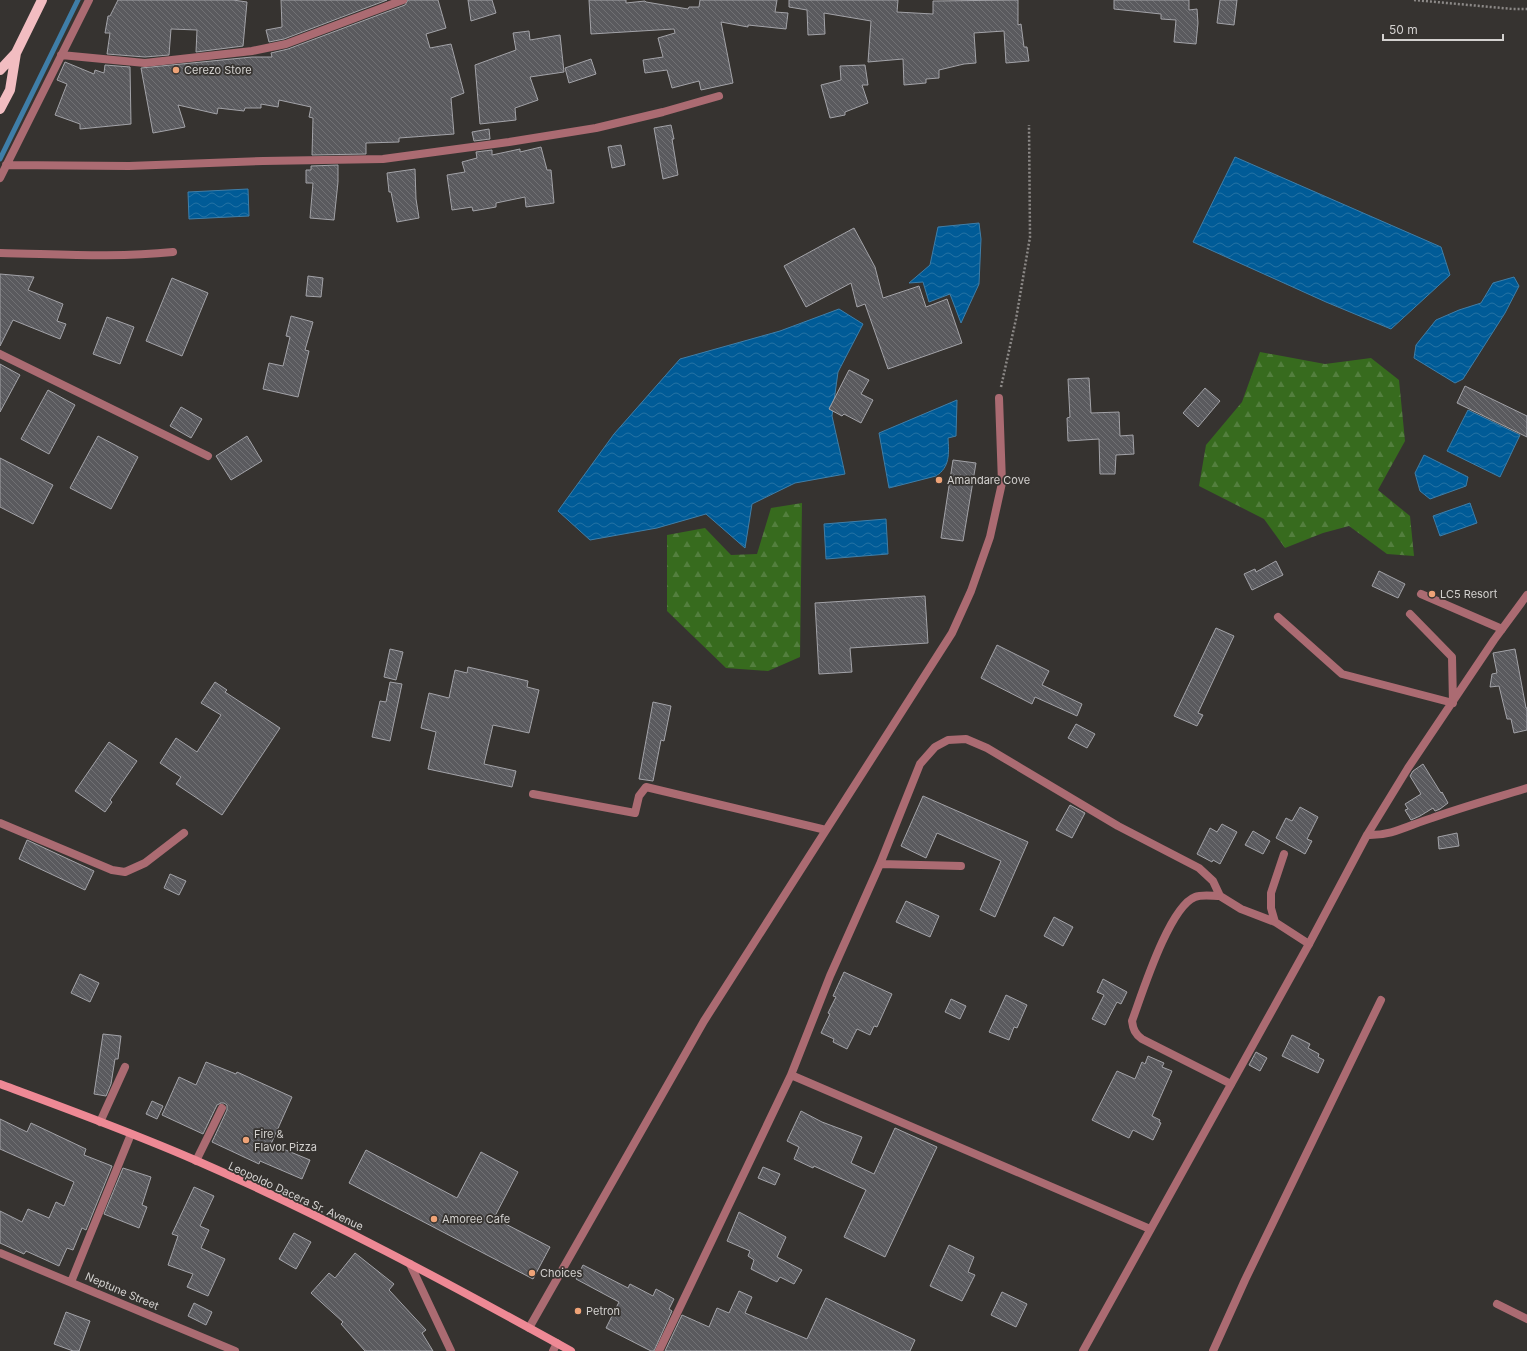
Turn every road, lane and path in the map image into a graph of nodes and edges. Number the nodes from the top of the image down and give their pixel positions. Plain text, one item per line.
1 (42, 0) edge
2 (89, 0) edge
3 (403, 0) edge
4 (1414, 0) edge
5 (1527, 9) edge
6 (16, 54) junction
7 (61, 55) junction
8 (0, 70) edge
9 (719, 96) dead end
10 (0, 109) edge
11 (1029, 125) dead end
12 (6, 165) junction
13 (0, 178) edge
14 (173, 252) dead end
15 (0, 253) edge
16 (0, 354) edge
17 (999, 398) joint
18 (208, 456) dead end
19 (1421, 594) dead end
20 (1527, 595) edge
21 (1410, 614) dead end
22 (1278, 616) dead end
23 (1502, 629) junction
24 (1453, 703) junction
25 (1527, 788) edge
26 (533, 794) dead end
27 (0, 822) edge
28 (826, 830) junction
29 (184, 833) dead end
30 (1367, 835) junction
31 (1284, 854) dead end
32 (880, 864) junction
33 (961, 866) dead end
34 (1220, 896) junction
35 (1275, 922) junction
36 (1309, 944) junction
37 (1381, 1000) dead end
38 (125, 1067) dead end
39 (791, 1076) junction
40 (0, 1084) edge
41 (1231, 1084) junction
42 (222, 1108) dead end
43 (100, 1122) junction
44 (132, 1134) junction
45 (196, 1161) junction
46 (1150, 1229) junction
47 (0, 1253) edge
48 (410, 1264) junction
49 (71, 1282) junction
50 (1497, 1304) dead end
51 (1527, 1319) edge
52 (529, 1328) junction
53 (555, 1347) edge
54 (235, 1351) edge
55 (450, 1351) edge
56 (571, 1351) edge
57 (659, 1351) edge
58 (1083, 1351) edge
59 (1213, 1351) edge

1 - 6 main road
2 - 7 street
3 - 7 street
4 - 5 path
6 - 8 main road
6 - 10 main road
7 - 12 street
9 - 12 street
11 - 17 path
12 - 13 street
14 - 15 street
16 - 18 street
17 - 28 street
19 - 23 street
20 - 23 street
21 - 24 street
22 - 24 street
23 - 24 street
24 - 30 street
25 - 30 street
26 - 28 street
27 - 29 street
28 - 52 street
30 - 36 street
31 - 35 street
32 - 33 street
32 - 34 street
32 - 39 street
34 - 35 street
34 - 41 street
35 - 36 street
36 - 41 street
37 - 59 street
38 - 43 street
39 - 46 street
39 - 57 street
40 - 43 main road, Leopoldo Dacera Sr. Avenue
41 - 46 street
42 - 45 street
43 - 44 main road, Leopoldo Dacera Sr. Avenue
44 - 45 main road, Leopoldo Dacera Sr. Avenue
44 - 49 street
45 - 48 main road, Leopoldo Dacera Sr. Avenue
46 - 58 street
47 - 49 street, Neptune Street
48 - 52 main road, Leopoldo Dacera Sr. Avenue
48 - 55 street
49 - 54 street, Neptune Street
50 - 51 street
52 - 53 main road, Leopoldo Dacera Sr. Avenue
53 - 56 main road, Leopoldo Dacera Sr. Avenue

